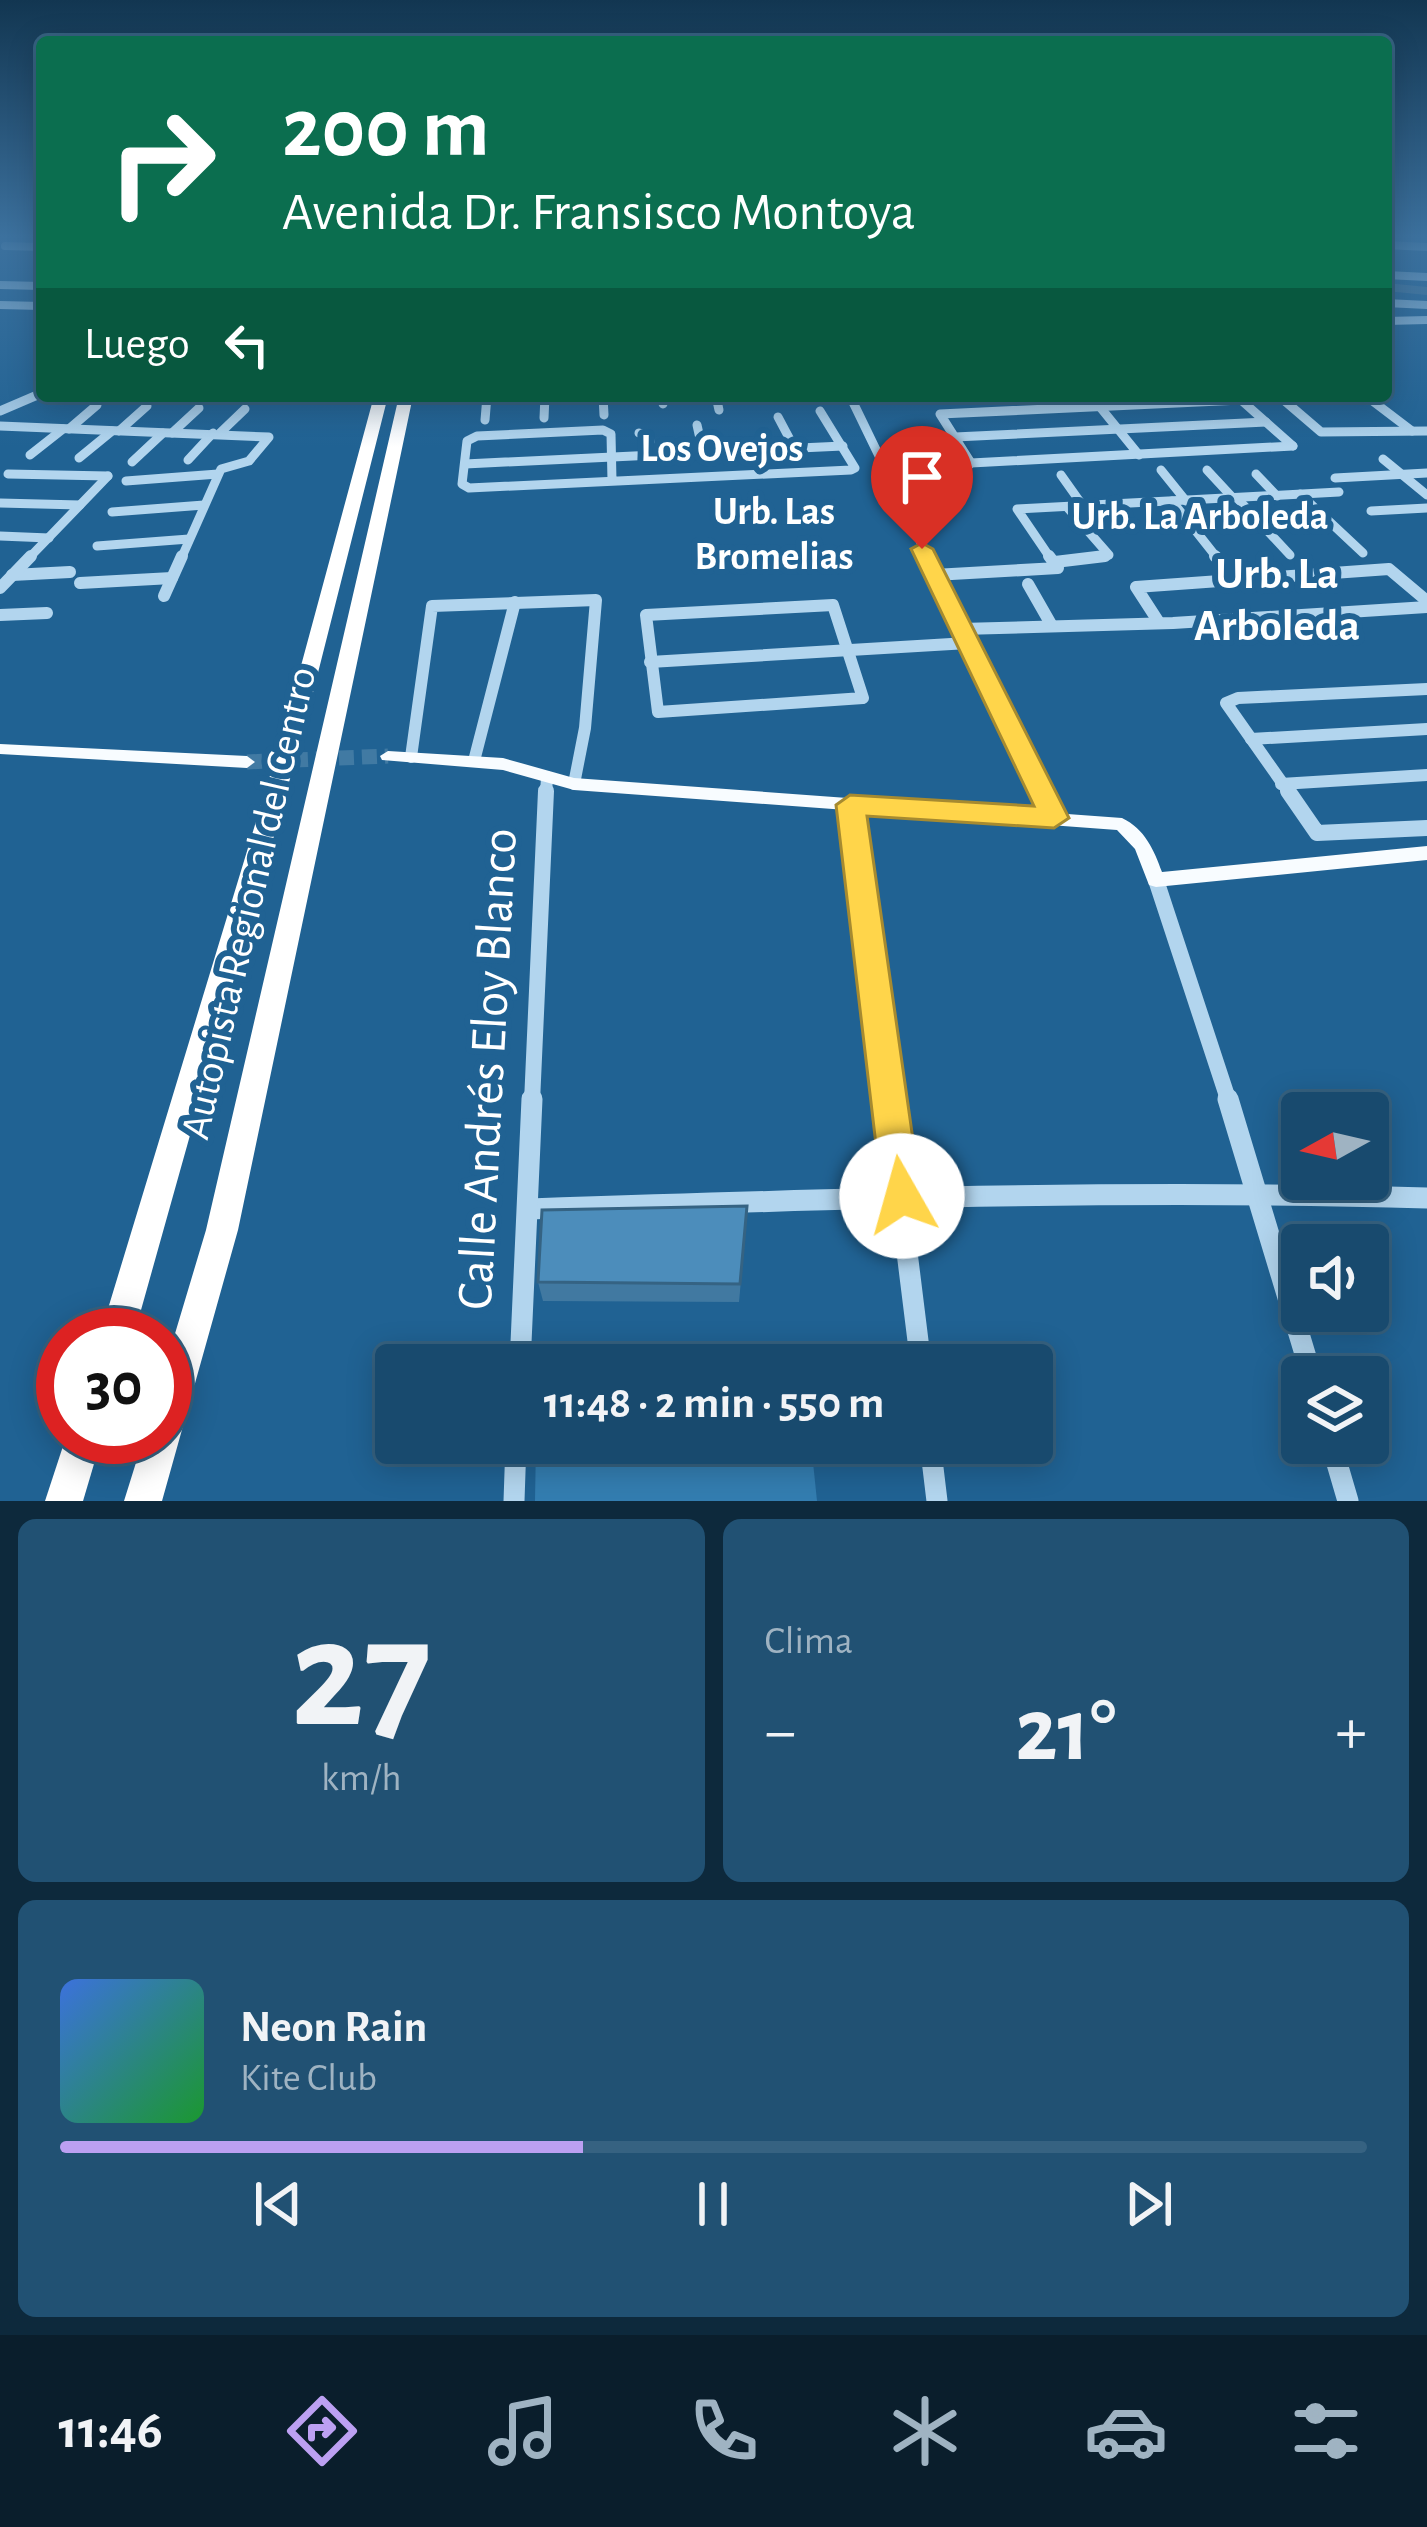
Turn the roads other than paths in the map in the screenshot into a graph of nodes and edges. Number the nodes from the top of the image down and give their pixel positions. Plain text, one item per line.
1 (1427, 320) edge
2 (1392, 321) edge
3 (36, 392) edge
4 (379, 402) edge
5 (405, 402) edge
6 (486, 402) edge
7 (545, 402) edge
8 (603, 402) edge
9 (717, 402) edge
10 (853, 402) edge
11 (1201, 402) edge
12 (1243, 402) edge
13 (1286, 402) edge
14 (1374, 402) edge
15 (97, 405) dead end
16 (147, 406) dead end
17 (0, 407) edge
18 (1100, 407) junction
19 (200, 408) dead end
20 (244, 409) dead end
21 (719, 410) dead end
22 (820, 412) dead end
23 (604, 416) dead end
24 (778, 417) dead end
25 (544, 418) dead end
26 (485, 420) dead end
27 (1266, 422) junction
28 (697, 425) dead end
29 (6, 426) edge
30 (66, 429) junction
31 (1119, 430) junction
32 (115, 431) junction
33 (1412, 431) junction
34 (1427, 431) edge
35 (168, 433) junction
36 (217, 433) junction
37 (639, 433) dead end
38 (0, 436) edge
39 (955, 437) junction
40 (870, 440) junction
41 (838, 442) junction
42 (792, 445) junction
43 (726, 451) junction
44 (703, 452) junction
45 (30, 454) dead end
46 (652, 454) junction
47 (1139, 455) junction
48 (611, 456) junction
49 (79, 458) dead end
50 (1383, 459) dead end
51 (188, 460) dead end
52 (132, 462) dead end
53 (971, 463) junction
54 (465, 464) junction
55 (1161, 470) dead end
56 (1207, 470) dead end
57 (1256, 473) dead end
58 (1427, 473) edge
59 (8, 474) dead end
60 (218, 474) junction
61 (1401, 474) junction
62 (732, 476) junction
63 (1061, 476) dead end
64 (889, 478) junction
65 (1335, 478) dead end
66 (126, 481) dead end
67 (612, 481) junction
68 (1339, 492) dead end
69 (1300, 494) junction
70 (1427, 495) edge
71 (1277, 496) junction
72 (1235, 498) junction
73 (1172, 501) junction
74 (1186, 501) junction
75 (0, 503) edge
76 (80, 505) junction
77 (204, 506) junction
78 (1083, 506) junction
79 (1066, 507) junction
80 (1427, 508) edge
81 (1371, 511) dead end
82 (112, 512) dead end
83 (0, 536) edge
84 (49, 538) junction
85 (189, 539) junction
86 (97, 546) dead end
87 (1363, 553) dead end
88 (1290, 555) dead end
89 (1220, 560) dead end
90 (1055, 562) junction
91 (10, 572) edge
92 (70, 572) dead end
93 (934, 574) junction
94 (172, 578) junction
95 (80, 583) dead end
96 (1028, 584) dead end
97 (0, 588) edge
98 (164, 596) dead end
99 (515, 602) junction
100 (1427, 604) edge
101 (47, 613) dead end
102 (0, 616) edge
103 (1157, 621) junction
104 (1052, 626) junction
105 (961, 629) junction
106 (968, 643) junction
107 (850, 650) junction
108 (650, 662) junction
109 (1427, 689) edge
110 (1427, 729) edge
111 (1251, 739) junction
112 (0, 749) edge
113 (388, 756) tunnel mouth
114 (411, 757) junction
115 (475, 761) junction
116 (248, 762) tunnel mouth
117 (1427, 775) edge
118 (547, 778) junction
119 (574, 784) junction
120 (1281, 784) junction
121 (850, 805) junction
122 (1054, 818) junction
123 (1427, 828) edge
124 (1332, 835) junction
125 (1427, 854) edge
126 (1350, 860) junction
127 (1156, 880) junction
128 (1259, 1194) junction
129 (902, 1196) junction
130 (1427, 1198) edge
131 (528, 1209) junction
132 (125, 1308) edge
133 (192, 1333) edge
134 (521, 1344) edge
135 (919, 1344) edge
136 (1306, 1356) edge
137 (76, 1464) edge
138 (154, 1464) edge
139 (516, 1464) edge
140 (933, 1464) edge
141 (1337, 1464) edge
142 (64, 1501) edge
143 (143, 1501) edge
144 (514, 1501) edge
145 (937, 1501) edge
146 (1348, 1501) edge

1 - 2 street
3 - 17 street
4 - 132 highway, Autopista Regional del Centro
5 - 133 highway, Autopista Regional del Centro
6 - 26 street
7 - 25 street
8 - 23 street
9 - 21 street
10 - 40 street
11 - 18 street
12 - 27 street
13 - 33 street
14 - 33 street
15 - 30 street
16 - 32 street
18 - 31 street
18 - 39 street
19 - 35 street
20 - 36 street
22 - 41 street
24 - 42 street
27 - 31 street
27 - 47 street
28 - 44 street
29 - 30 street
29 - 38 street
30 - 32 street
30 - 45 street
31 - 39 street
31 - 47 street
32 - 35 street
32 - 49 street
33 - 34 street
35 - 36 street
35 - 52 street
36 - 51 street
36 - 60 street
37 - 46 street
39 - 53 street
40 - 41 street
40 - 64 street
41 - 42 street
41 - 62 street
42 - 43 street
43 - 44 street
43 - 62 street
44 - 46 street
46 - 48 street
47 - 53 street
48 - 54 street
48 - 54 street
48 - 67 street
50 - 61 street
53 - 64 street
54 - 67 street
55 - 74 street
56 - 72 street
57 - 71 street
58 - 61 street
59 - 76 street
60 - 66 street
60 - 77 street
61 - 65 street
61 - 70 street
62 - 67 street
63 - 78 street
64 - 93 street
68 - 69 street
69 - 71 street
69 - 87 street
71 - 72 street
72 - 74 street
72 - 88 street
73 - 74 street
73 - 78 street
73 - 89 street
75 - 76 street
76 - 84 street
77 - 82 street
77 - 85 street
78 - 79 street
79 - 90 street
79 - 90 street
80 - 81 street
83 - 84 street
84 - 91 street
85 - 86 street
85 - 94 street
90 - 93 street
91 - 92 street
91 - 97 street
93 - 105 street
94 - 95 street
94 - 98 street
96 - 104 street
99 - 114 street
99 - 115 street
99 - 119 street
100 - 103 street
100 - 103 street
101 - 102 street
103 - 104 street
104 - 105 street
105 - 106 street
106 - 107 street
106 - 122 street
107 - 108 street
107 - 108 street
107 - 108 street
109 - 111 street
110 - 111 street
111 - 120 street
112 - 116 main road
113 - 114 main road
114 - 115 main road
115 - 118 main road
117 - 120 street
118 - 119 main road
118 - 131 street, Calle Andrés Eloy Blanco
119 - 121 main road
120 - 124 street
121 - 122 main road
121 - 129 street
122 - 127 main road
123 - 124 street
124 - 126 street
125 - 126 main road
126 - 127 main road
127 - 128 street
128 - 129 street
128 - 130 street
128 - 136 street
129 - 131 street
129 - 135 street
131 - 134 street, Calle Andrés Eloy Blanco
137 - 142 highway
138 - 143 highway
139 - 144 street
140 - 145 street
141 - 146 street

